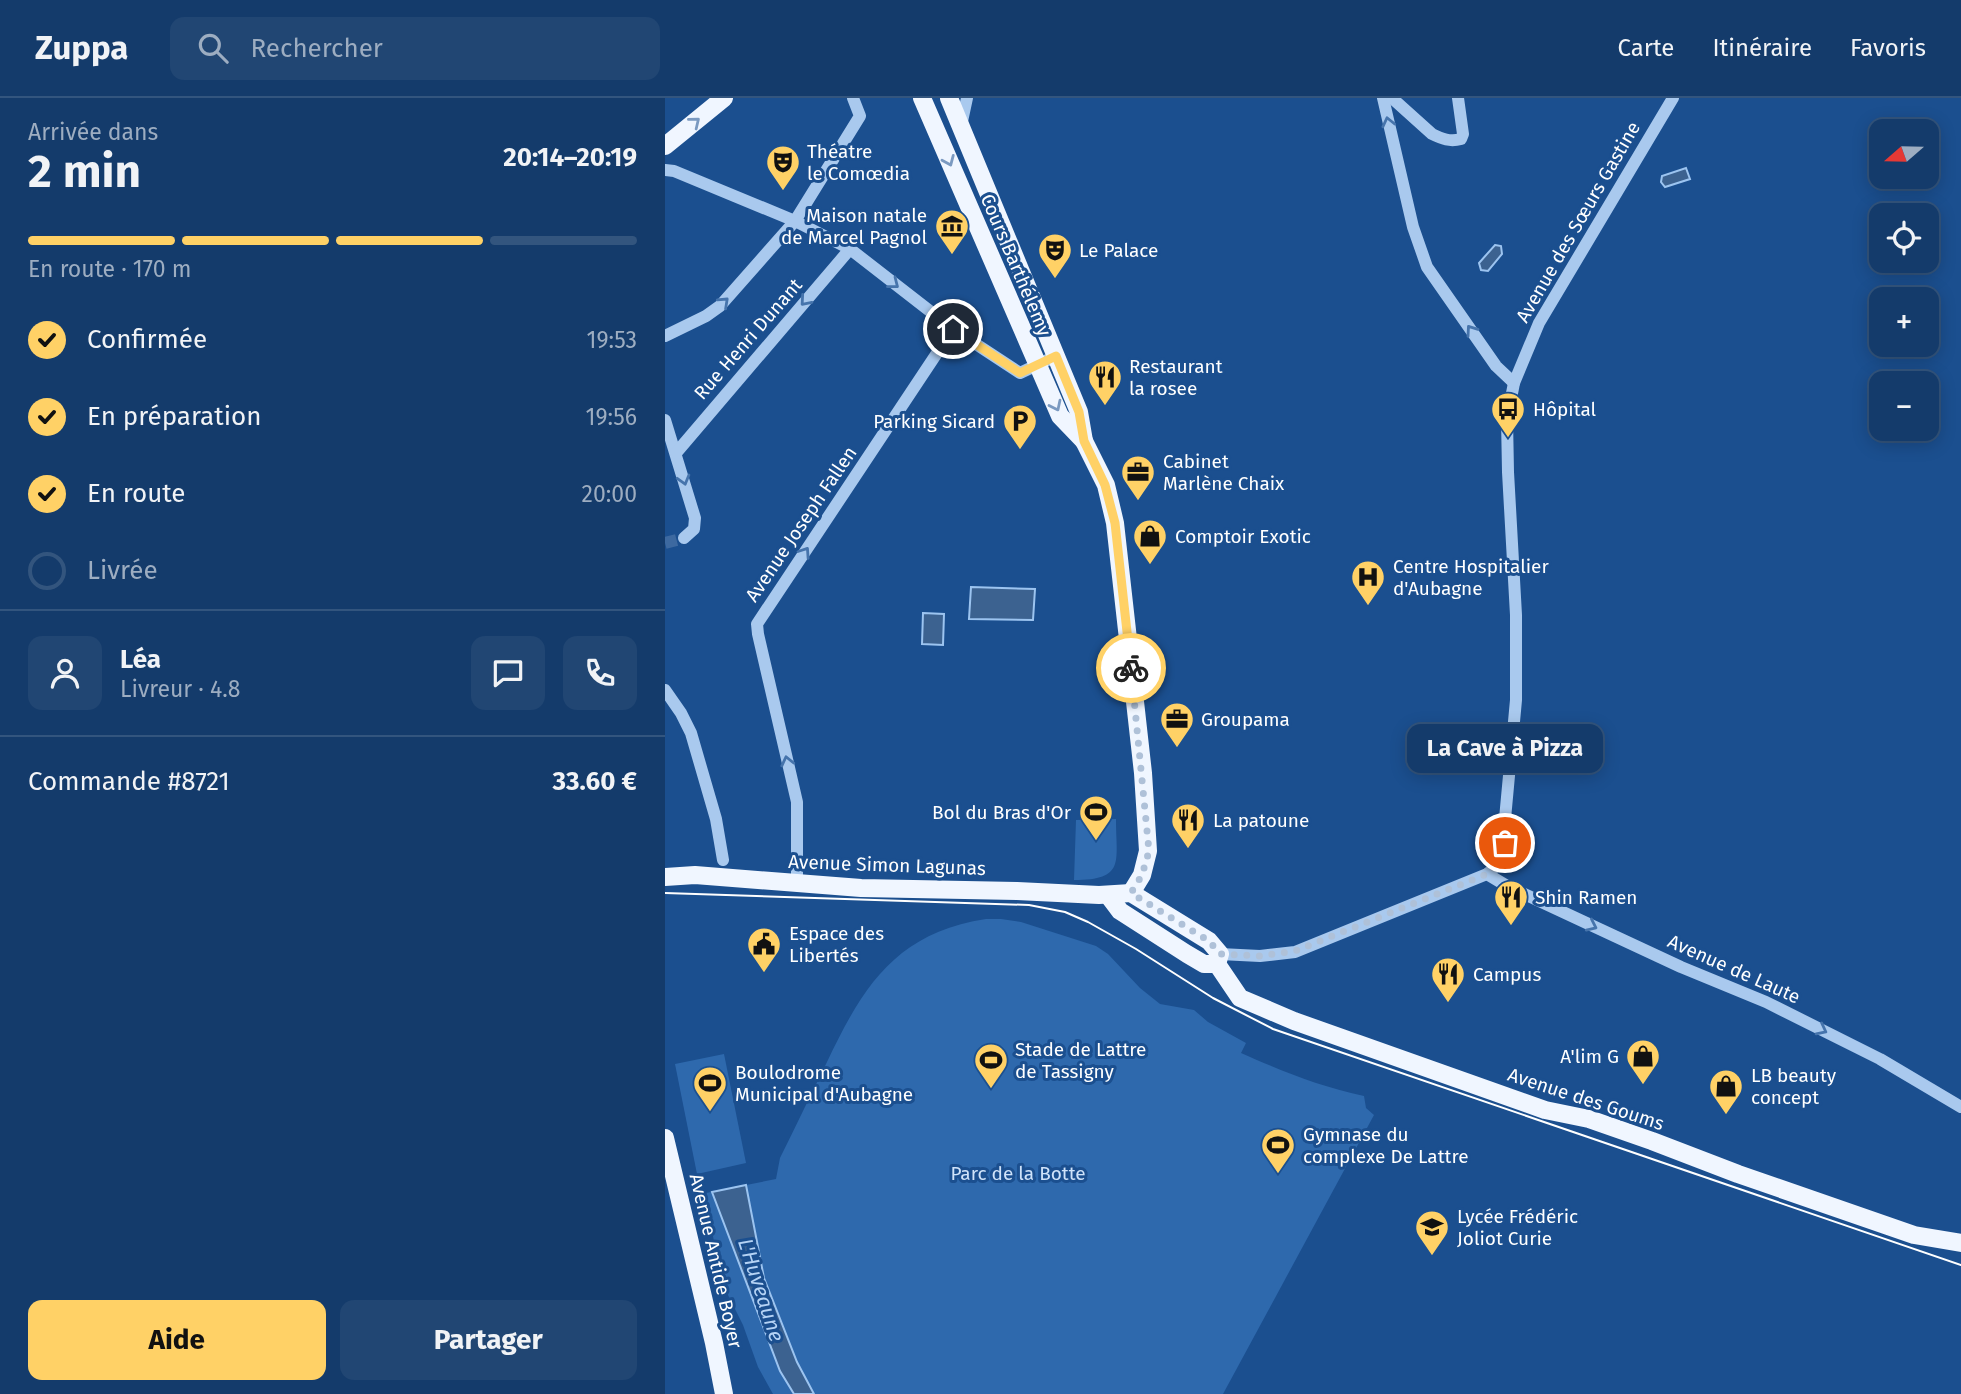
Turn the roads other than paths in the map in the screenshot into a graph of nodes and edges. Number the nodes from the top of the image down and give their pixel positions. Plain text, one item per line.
1 (724, 98) edge
2 (853, 98) edge
3 (922, 98) edge
4 (949, 98) edge
5 (967, 98) edge
6 (1383, 98) edge
7 (1392, 98) edge
8 (1458, 98) edge
9 (1673, 98) edge
10 (961, 127) junction
11 (665, 146) edge
12 (665, 170) edge
13 (795, 221) junction
14 (850, 249) junction
15 (953, 329) junction
16 (665, 335) edge
17 (1056, 356) junction
18 (1036, 365) junction
19 (1514, 383) junction
20 (665, 419) edge
21 (1084, 441) junction
22 (675, 453) junction
23 (684, 538) dead end
24 (665, 690) edge
25 (723, 860) dead end
26 (1487, 874) junction
27 (665, 877) edge
28 (797, 884) junction
29 (1131, 893) junction
30 (1108, 895) junction
31 (1219, 959) junction
32 (1961, 1107) edge
33 (665, 1138) edge
34 (1961, 1243) edge
35 (725, 1394) edge

11 -> 1 main road
2 - 13 street
3 -> 18 main road, Cours Barthélemy
4 - 10 main road
5 - 10 street
19 -> 6 street
7 - 8 street
9 - 19 street, Avenue des Sœurs Gastine
10 - 17 main road
12 - 13 street
13 - 14 street
16 -> 13 street
14 -> 15 street
14 -> 22 street, Rue Henri Dunant
15 - 18 street
28 -> 15 street, Avenue Joseph Fallen
17 - 18 street
17 - 21 main road
18 -> 21 main road, Cours Barthélemy
19 - 26 street, Avenue des Sœurs Gastine
20 - 22 street
21 - 29 main road
22 -> 23 street
24 - 25 street
26 - 31 street
26 -> 32 street, Avenue de Laute
27 - 28 main road, Avenue Simon Lagunas
28 - 30 main road, Avenue Simon Lagunas
29 - 30 main road, Avenue Simon Lagunas
29 - 31 main road, Avenue des Goums
30 - 31 main road
31 - 34 main road, Avenue des Goums
33 - 35 main road, Avenue Antide Boyer

